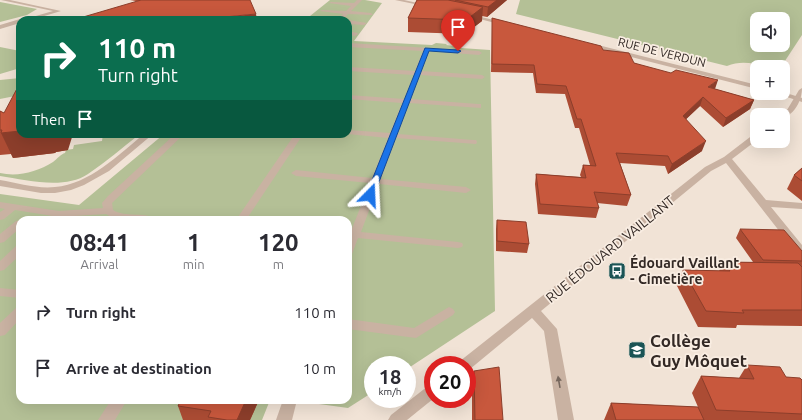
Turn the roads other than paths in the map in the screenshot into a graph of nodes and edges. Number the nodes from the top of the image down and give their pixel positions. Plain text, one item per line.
1 (3, 0) edge
2 (360, 0) edge
3 (398, 0) edge
4 (331, 3) dead end
5 (355, 5) junction
6 (435, 8) edge
7 (322, 11) dead end
8 (346, 13) junction
9 (461, 13) edge
10 (371, 14) dead end
11 (40, 16) edge
12 (343, 16) edge
13 (16, 22) edge
14 (352, 22) edge
15 (364, 23) dead end
16 (511, 25) edge
17 (0, 27) edge
18 (352, 34) edge
19 (355, 34) dead end
20 (584, 44) edge
21 (352, 47) edge
22 (427, 49) junction
23 (479, 53) dead end
24 (352, 68) edge
25 (417, 73) junction
26 (482, 77) dead end
27 (750, 85) edge
28 (802, 90) edge
29 (352, 97) edge
30 (790, 97) edge
31 (800, 100) edge
32 (406, 101) junction
33 (478, 106) dead end
34 (790, 111) edge
35 (352, 132) edge
36 (393, 136) junction
37 (144, 138) edge
38 (176, 138) edge
39 (297, 138) edge
40 (750, 141) edge
41 (473, 142) dead end
42 (727, 159) junction
43 (296, 173) dead end
44 (375, 181) junction
45 (0, 183) edge
46 (466, 190) dead end
47 (762, 203) junction
48 (0, 205) edge
49 (802, 206) edge
50 (13, 207) junction
51 (35, 210) junction
52 (28, 216) edge
53 (53, 216) edge
54 (111, 216) edge
55 (244, 216) edge
56 (0, 217) edge
57 (16, 226) edge
58 (352, 232) edge
59 (352, 234) edge
60 (0, 240) edge
61 (458, 245) dead end
62 (802, 252) edge
63 (16, 253) edge
64 (0, 267) edge
65 (0, 292) edge
66 (16, 294) edge
67 (534, 310) junction
68 (449, 312) dead end
69 (16, 316) edge
70 (352, 325) edge
71 (0, 331) edge
72 (476, 356) edge
73 (424, 397) edge
74 (117, 404) edge
75 (289, 404) edge
76 (106, 420) edge
77 (284, 420) edge
78 (396, 420) edge
79 (566, 420) edge

1 - 11 street
2 - 5 street
3 - 6 street
4 - 5 street
5 - 8 street
7 - 8 street
8 - 10 street
8 - 12 street
9 - 16 street
13 - 17 street
14 - 15 street
18 - 19 street
20 - 27 street, RUE DE VERDUN
21 - 22 street
22 - 23 street
22 - 25 street
24 - 25 street
25 - 26 street
25 - 32 street
28 - 31 street
29 - 32 street
30 - 31 street
31 - 34 street
32 - 33 street
32 - 36 street
35 - 36 street
36 - 41 street
36 - 44 street
37 - 45 street
38 - 54 street
39 - 55 street
40 - 42 street, RUE ÉDOUARD VAILLANT
42 - 47 street
42 - 67 street, RUE ÉDOUARD VAILLANT
43 - 44 street
44 - 46 street
44 - 58 street
47 - 49 street
47 - 62 street
48 - 50 street
50 - 51 street
50 - 56 street
51 - 52 street
51 - 53 street
57 - 60 street
59 - 61 street
63 - 64 street
65 - 66 street
67 - 72 street, RUE ÉDOUARD VAILLANT
79 -> 67 street
68 - 70 street
69 - 71 street
73 - 78 street
74 - 76 street
75 - 77 street

